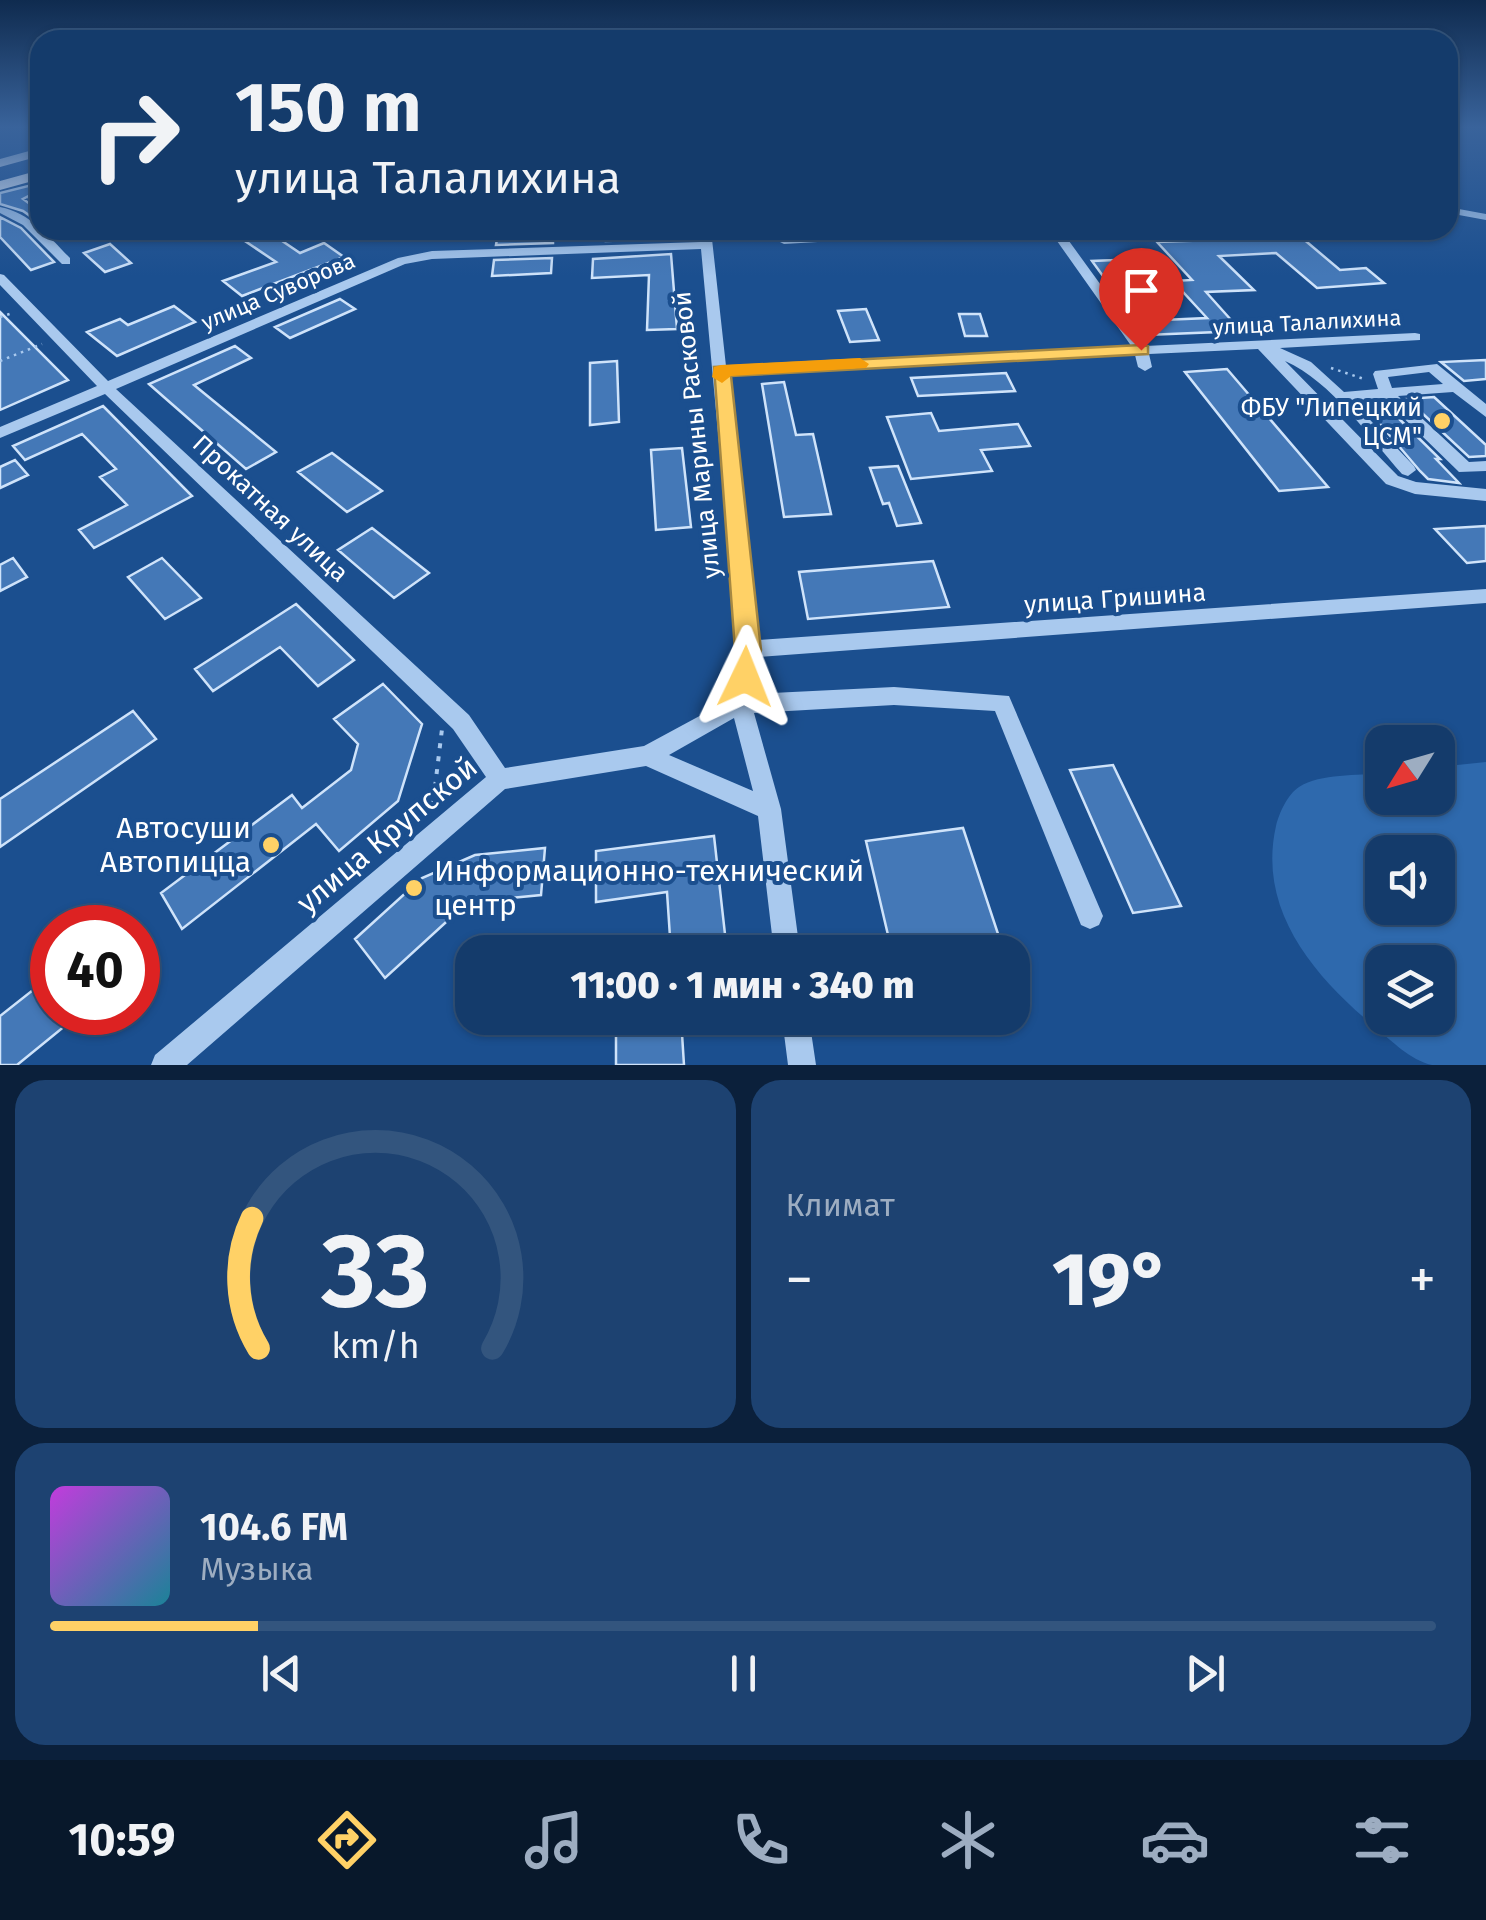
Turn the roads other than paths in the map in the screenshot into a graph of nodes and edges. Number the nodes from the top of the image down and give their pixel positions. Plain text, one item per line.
1 (30, 177) edge
2 (0, 186) edge
3 (0, 210) edge
4 (1458, 212) edge
5 (1486, 217) edge
6 (21, 220) junction
7 (30, 220) edge
8 (30, 228) edge
9 (43, 240) edge
10 (674, 240) edge
11 (706, 240) edge
12 (801, 240) edge
13 (1063, 240) edge
14 (784, 241) dead end
15 (66, 261) dead end
16 (0, 278) edge
17 (1415, 337) dead end
18 (1261, 344) junction
19 (1141, 350) junction
20 (1146, 367) dead end
21 (721, 371) junction
22 (106, 386) junction
23 (1384, 390) junction
24 (1341, 397) junction
25 (1486, 412) edge
26 (0, 433) edge
27 (1486, 466) edge
28 (1408, 470) dead end
29 (1486, 494) edge
30 (1486, 596) edge
31 (748, 650) junction
32 (741, 704) junction
33 (647, 756) junction
34 (500, 779) junction
35 (768, 809) junction
36 (1090, 916) dead end
37 (785, 935) edge
38 (798, 1035) edge
39 (164, 1065) edge
40 (802, 1065) edge

1 - 2 main road
3 - 6 street
4 - 5 street
6 - 7 street
6 - 8 street
9 - 15 street
10 - 22 street, улица Суворова
11 - 21 street, улица Марины Расковой
12 - 14 street
13 - 19 street
16 - 22 street, Прокатная улица
17 - 18 street, улица Талалихина
18 - 19 street, улица Талалихина
18 - 24 street
18 - 29 street
19 - 20 street
19 - 21 street, улица Талалихина
21 - 31 street, улица Марины Расковой
22 - 26 street, улица Суворова
22 - 34 street, Прокатная улица
23 - 24 street
23 - 25 street
23 - 27 street
24 - 28 street
30 - 31 street, улица Гришина
31 - 32 street, улица Марины Расковой
32 - 33 street, улица Крупской
32 - 35 street, улица Марины Расковой
32 - 36 street
33 - 34 street, улица Крупской
33 - 35 street
34 - 39 street, улица Крупской
35 - 37 street, улица Марины Расковой
38 - 40 street

